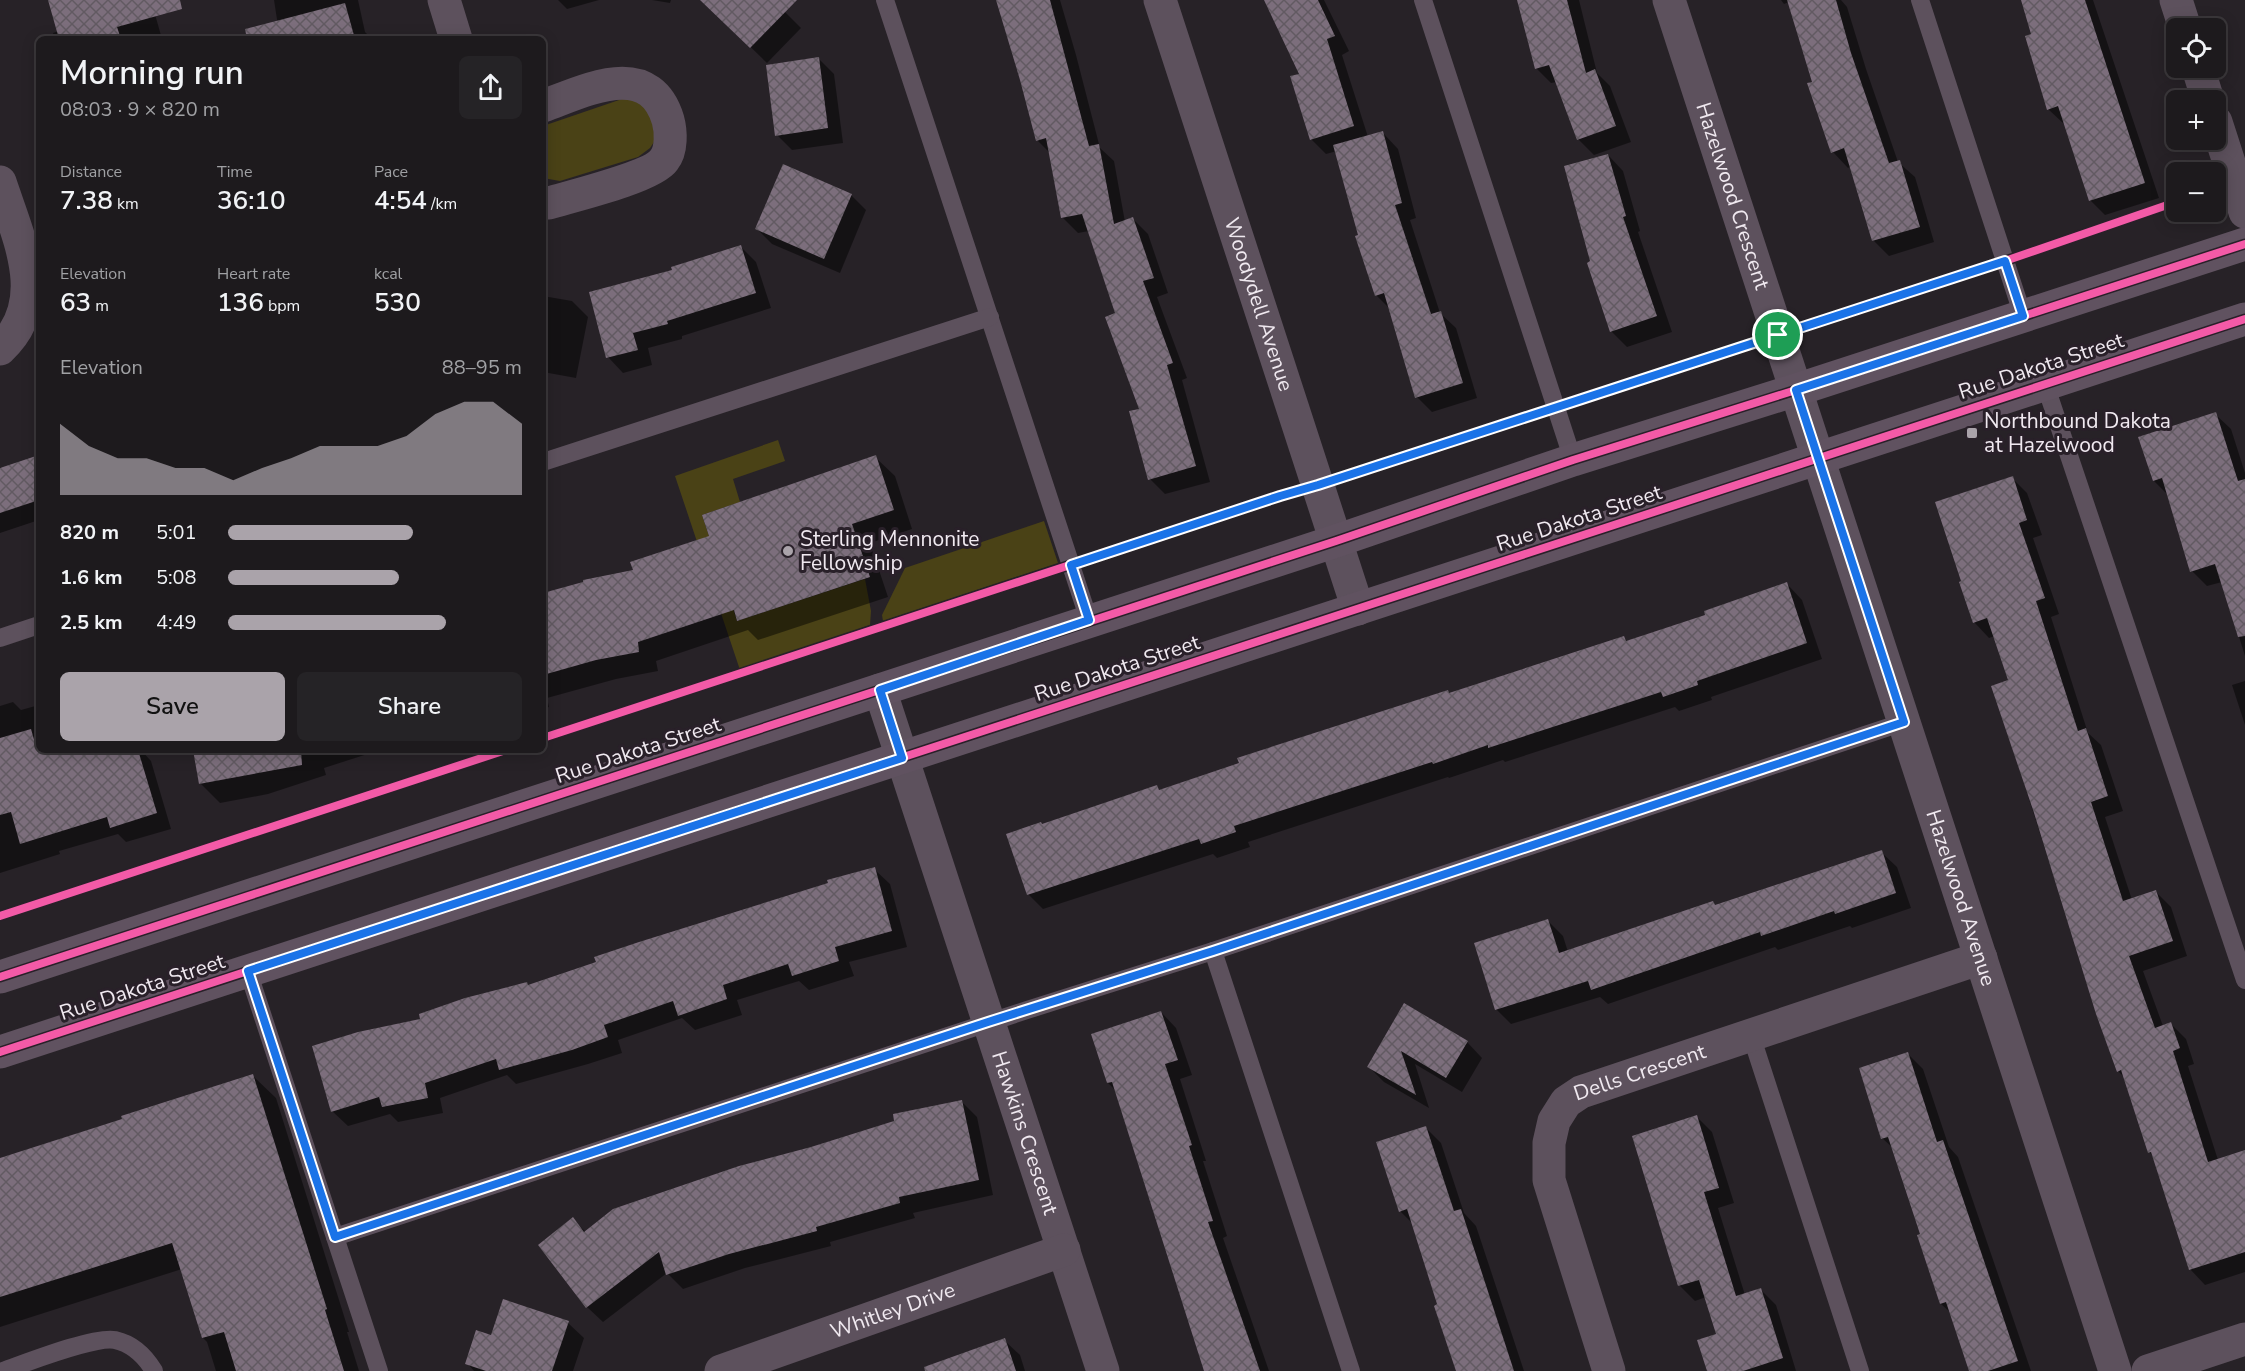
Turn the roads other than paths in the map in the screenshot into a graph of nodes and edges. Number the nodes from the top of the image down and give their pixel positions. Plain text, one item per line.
1 (444, 0) edge
2 (885, 0) edge
3 (1160, 0) edge
4 (1423, 0) edge
5 (1669, 0) edge
6 (1920, 0) edge
7 (2176, 0) edge
8 (2182, 18) edge
9 (455, 36) edge
10 (546, 105) edge
11 (2225, 150) edge
12 (0, 182) edge
13 (546, 202) edge
14 (2245, 212) edge
15 (2245, 244) edge
16 (2023, 316) junction
17 (990, 317) junction
18 (2245, 319) edge
19 (0, 349) edge
20 (2045, 384) junction
21 (1796, 390) junction
22 (1807, 424) joint
23 (1818, 458) junction
24 (1573, 460) junction
25 (546, 461) edge
26 (1336, 541) junction
27 (1358, 609) junction
28 (1089, 620) junction
29 (36, 627) edge
30 (0, 638) edge
31 (880, 690) junction
32 (1904, 722) junction
33 (902, 758) junction
34 (1213, 951) junction
35 (1981, 958) junction
36 (248, 971) junction
37 (0, 977) edge
38 (2245, 980) edge
39 (988, 1022) junction
40 (1752, 1035) junction
41 (0, 1052) edge
42 (335, 1237) junction
43 (1064, 1250) junction
44 (2245, 1339) edge
45 (3, 1371) edge
46 (154, 1371) edge
47 (379, 1371) edge
48 (721, 1371) edge
49 (1103, 1371) edge
50 (1351, 1371) edge
51 (1609, 1371) edge
52 (1860, 1371) edge
53 (2115, 1371) edge
54 (2148, 1371) edge

1 - 9 street
2 - 17 lane
3 - 26 street, Woodydell Avenue
4 - 24 lane
5 - 21 street, Hazelwood Crescent
6 - 16 lane
7 - 8 street
10 - 13 street
11 - 14 street
12 - 19 street
15 - 16 main road, Rue Dakota Street
16 - 21 main road, Rue Dakota Street
17 - 25 lane
17 - 28 lane
18 - 20 main road, Rue Dakota Street
20 - 23 main road, Rue Dakota Street
20 - 38 lane
21 - 22 street, Hazelwood Crescent
21 - 24 main road, Rue Dakota Street
22 - 23 street, Hazelwood Avenue
23 - 27 main road, Rue Dakota Street
23 - 32 street, Hazelwood Avenue
24 - 26 main road, Rue Dakota Street
26 - 27 street, Woodydell Avenue
26 - 28 main road, Rue Dakota Street
27 - 33 main road, Rue Dakota Street
28 - 31 main road, Rue Dakota Street
29 - 30 lane
31 - 33 street, Hawkins Crescent
31 - 37 main road, Rue Dakota Street
32 - 34 lane
32 - 35 street, Hazelwood Avenue
33 - 36 main road, Rue Dakota Street
33 - 39 street, Hawkins Crescent
34 - 39 lane
34 - 50 lane
35 - 40 street, Dells Crescent
35 - 53 street, Hazelwood Avenue
36 - 41 main road, Rue Dakota Street
36 - 42 lane
39 - 42 lane
39 - 43 street, Hawkins Crescent
40 - 51 street, Dells Crescent
40 - 52 lane
42 - 47 lane
43 - 48 street, Whitley Drive
43 - 49 street, Hawkins Crescent
44 - 54 street
45 - 46 lane

